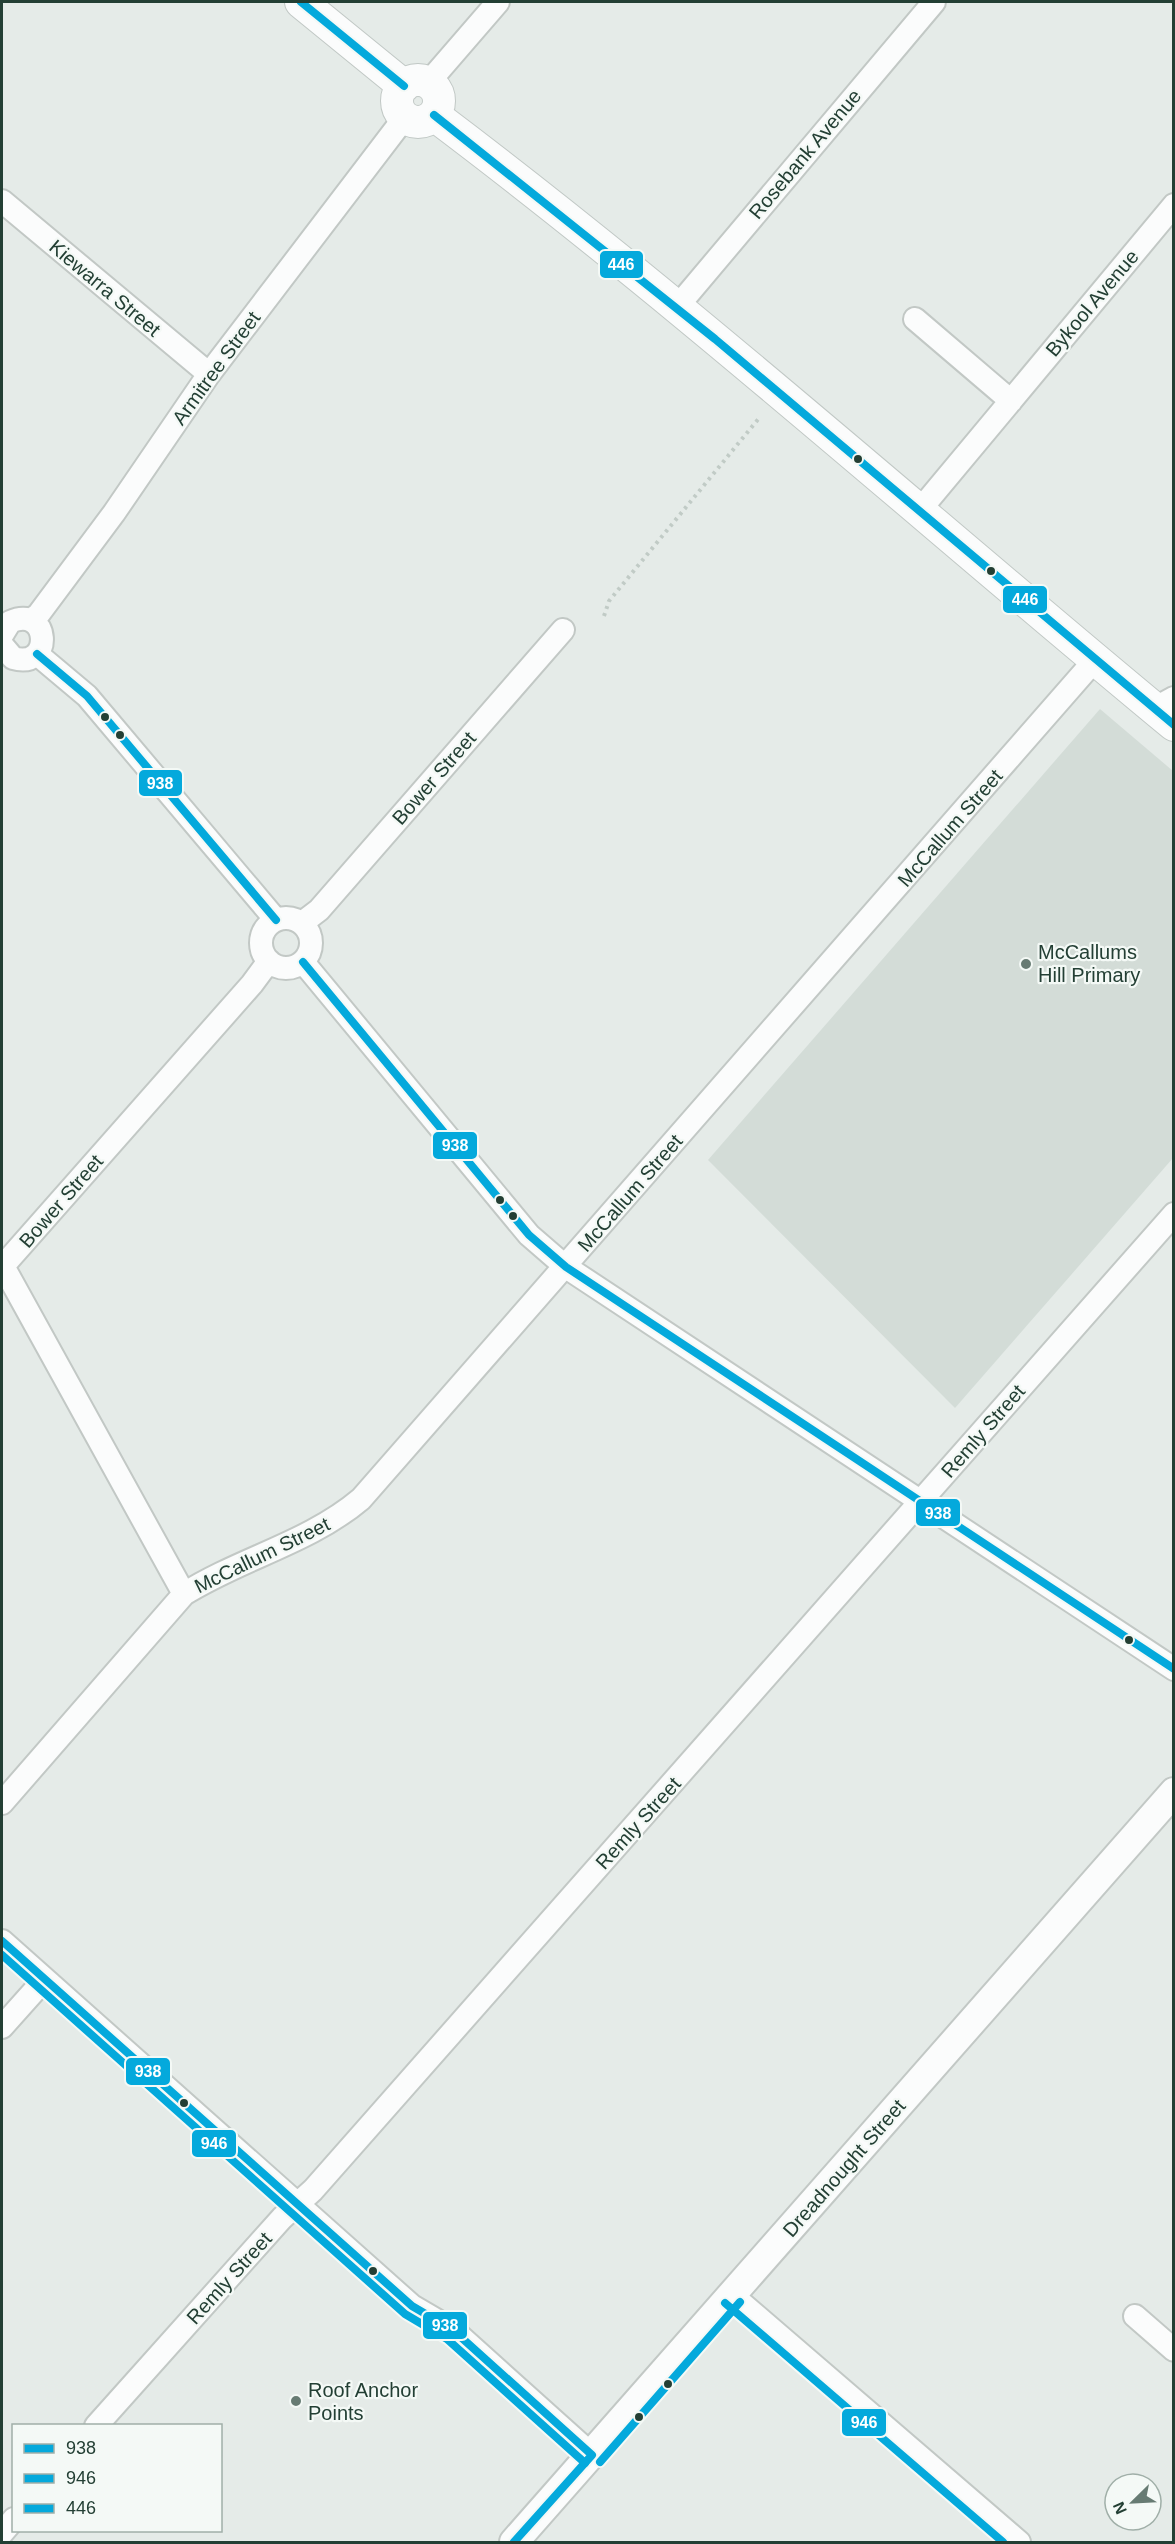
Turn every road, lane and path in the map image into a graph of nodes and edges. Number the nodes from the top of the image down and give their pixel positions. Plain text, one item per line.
1 (301, 2) edge
2 (498, 2) edge
3 (934, 2) edge
4 (416, 85) junction
5 (419, 116) junction
6 (2, 201) edge
7 (1173, 205) edge
8 (677, 307) junction
9 (915, 319) dead end
10 (209, 374) junction
11 (1011, 401) junction
12 (760, 417) dead end
13 (919, 511) junction
14 (604, 616) dead end
15 (30, 620) junction
16 (563, 630) dead end
17 (3, 641) edge
18 (37, 654) junction
19 (1094, 661) junction
20 (1167, 710) edge
21 (276, 920) junction
22 (302, 924) junction
23 (269, 961) junction
24 (303, 962) junction
25 (1173, 1215) edge
26 (566, 1267) junction
27 (921, 1502) junction
28 (184, 1594) junction
29 (1173, 1669) edge
30 (1173, 1792) edge
31 (2, 1803) edge
32 (2, 1941) edge
33 (44, 1980) junction
34 (2, 2027) edge
35 (297, 2204) junction
36 (732, 2295) junction
37 (1135, 2316) dead end
38 (1173, 2350) edge
39 (98, 2424) edge
40 (592, 2455) junction
41 (12, 2521) edge
42 (2, 2533) edge
43 (514, 2542) edge
44 (1019, 2542) edge

1 - 4 main road
2 - 4 street
3 - 8 street, Rosebank Avenue
4 - 5 main road
5 - 8 main road
5 - 10 street, Armitree Street
6 - 10 street, Kiewarra Street
7 - 11 street, Bykool Avenue
8 - 13 main road
9 - 11 street
10 - 15 street, Armitree Street
11 - 13 street, Bykool Avenue
12 - 14 path
13 - 19 main road
15 - 17 street
15 - 18 street
16 - 22 street, Bower Street
17 - 18 street
18 - 21 street
19 - 20 main road
19 - 26 street, McCallum Street
21 - 22 street
21 - 23 street
22 - 24 street
23 - 24 street
23 - 28 street, Bower Street
24 - 26 street
25 - 27 street, Remly Street
26 - 27 street
26 - 28 street, McCallum Street
27 - 29 street
27 - 35 street, Remly Street
28 - 31 street, McCallum Street
30 - 36 street, Dreadnought Street
32 - 33 street
33 - 34 street
33 - 35 street
35 - 39 street, Remly Street
35 - 40 street
36 - 40 street, Dreadnought Street
36 - 44 street
37 - 38 street
40 - 43 street, Dreadnought Street
41 - 42 street

